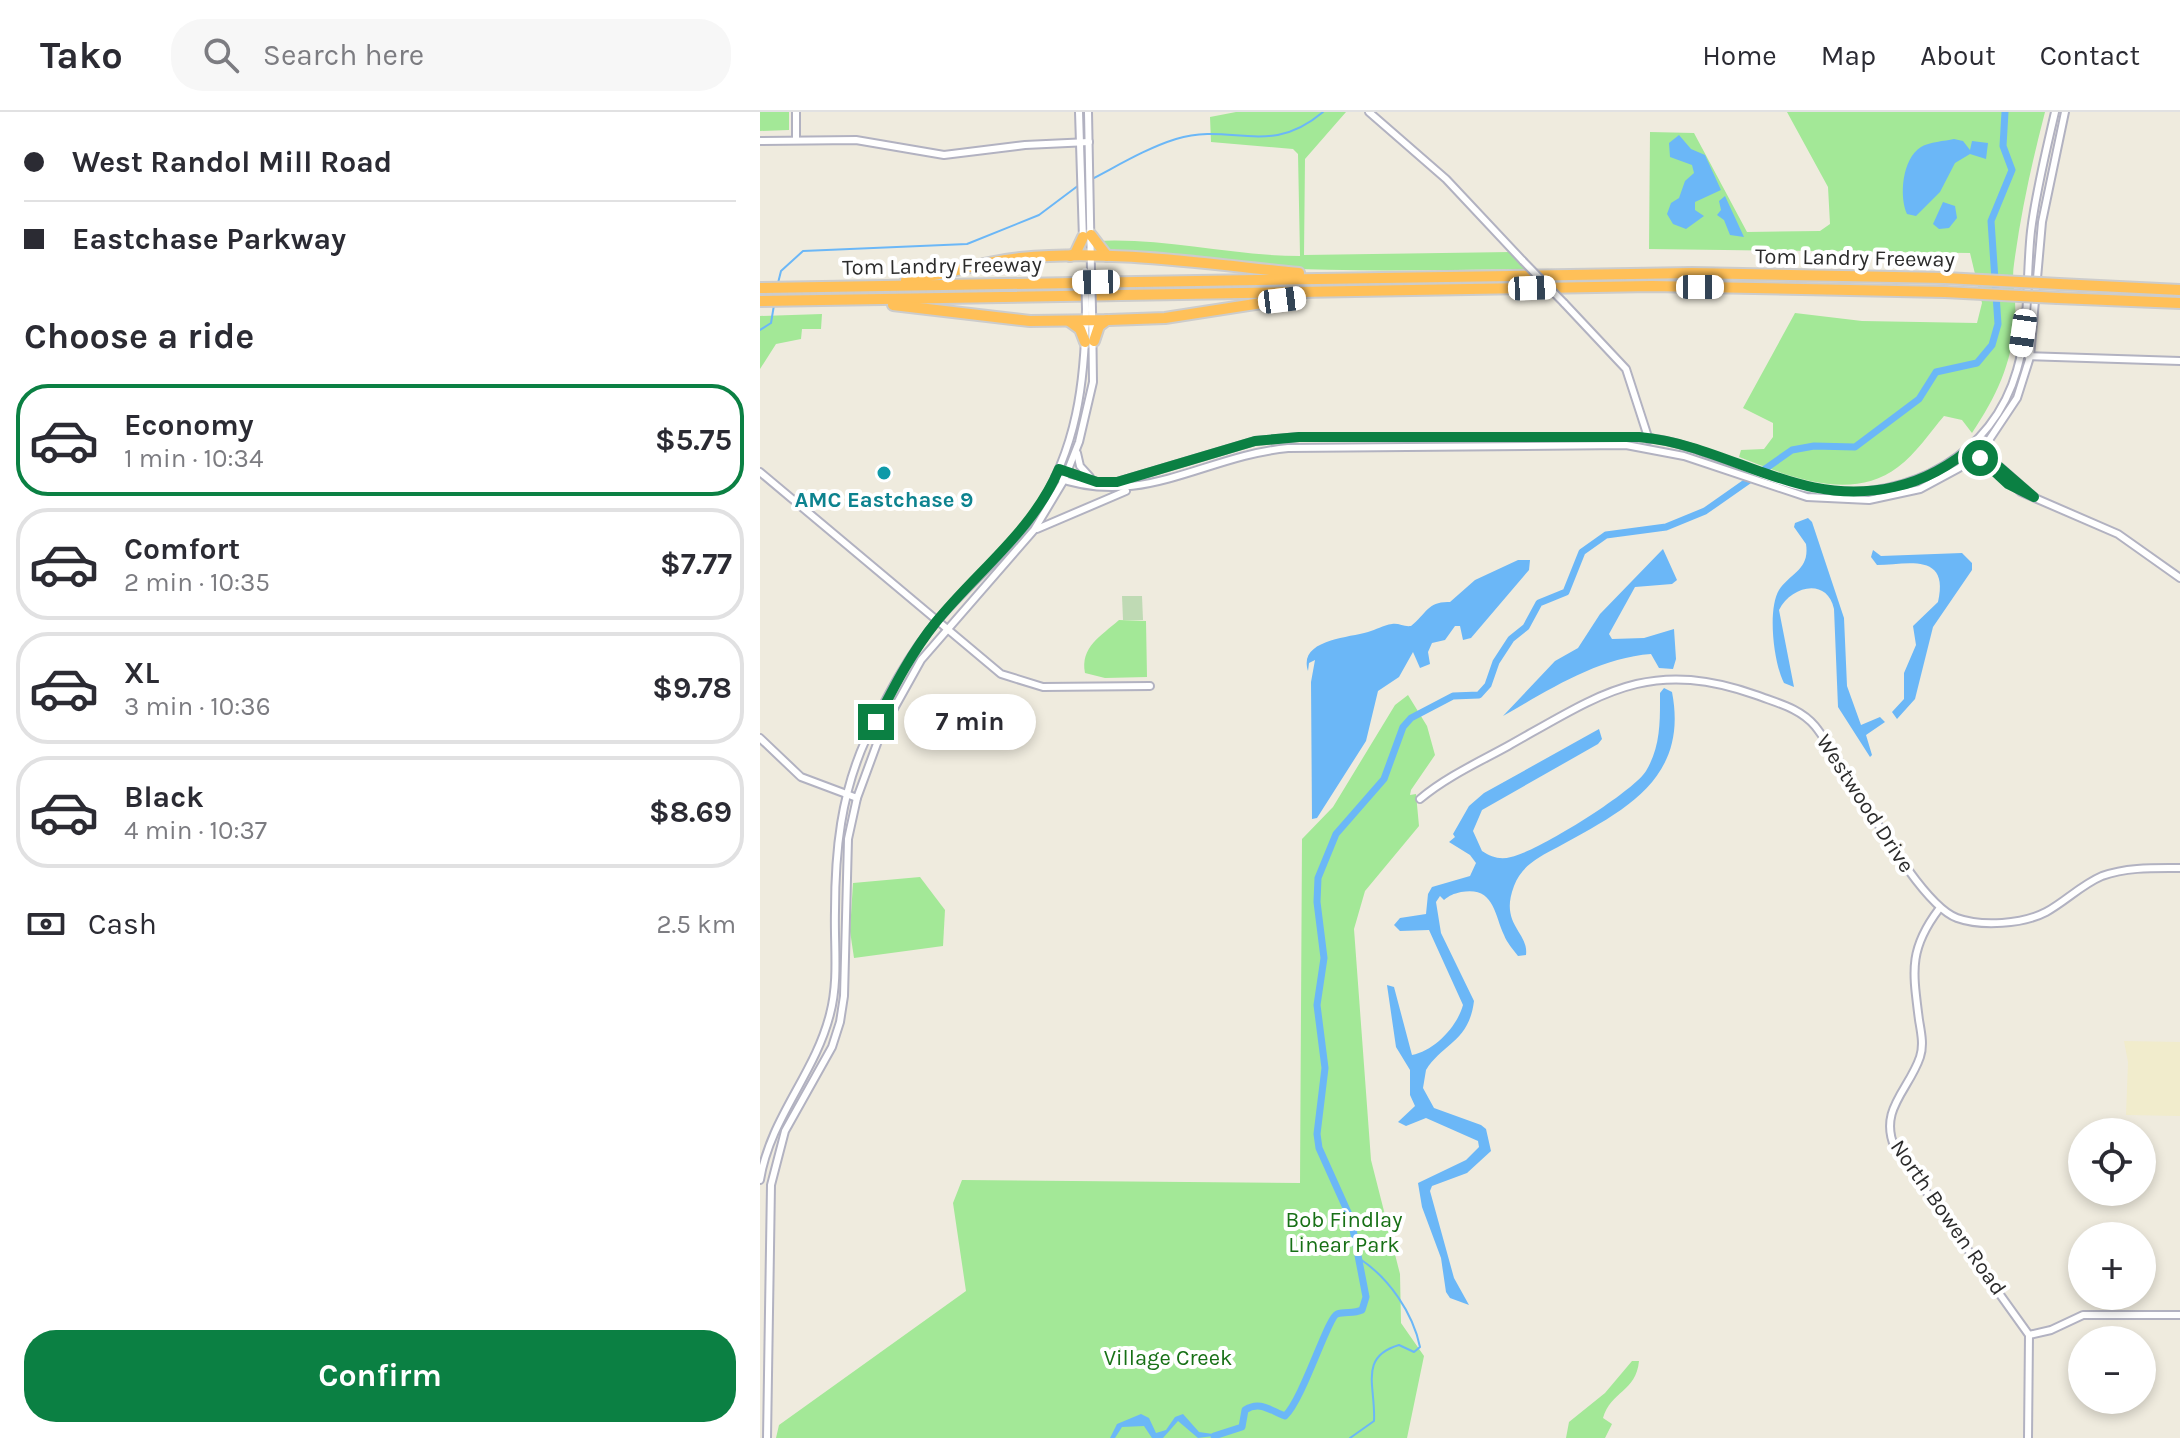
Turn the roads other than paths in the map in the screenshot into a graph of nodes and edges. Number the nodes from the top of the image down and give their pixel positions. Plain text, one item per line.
1 (796, 112) edge
2 (1079, 112) edge
3 (1088, 112) edge
4 (1369, 112) edge
5 (2055, 112) edge
6 (2065, 112) edge
7 (796, 139) junction
8 (760, 141) edge
9 (1085, 142) junction
10 (1087, 236) junction
11 (1070, 256) junction
12 (1088, 256) junction
13 (1107, 256) junction
14 (1349, 278) junction
15 (850, 286) junction
16 (760, 288) edge
17 (2180, 290) edge
18 (1348, 292) junction
19 (791, 300) junction
20 (760, 301) edge
21 (2180, 303) edge
22 (1089, 315) junction
23 (1107, 320) junction
24 (1069, 321) junction
25 (1090, 342) junction
26 (2020, 355) junction
27 (2030, 357) junction
28 (2180, 361) edge
29 (1085, 371) junction
30 (1082, 386) junction
31 (1092, 387) junction
32 (1089, 404) junction
33 (1645, 422) junction
34 (1378, 436) junction
35 (1479, 436) junction
36 (1646, 437) junction
37 (1264, 440) junction
38 (1666, 441) junction
39 (1079, 442) junction
40 (1379, 446) junction
41 (1478, 446) junction
42 (1647, 447) junction
43 (1975, 449) junction
44 (1266, 450) junction
45 (1059, 469) junction
46 (760, 472) edge
47 (1066, 476) junction
48 (1055, 477) junction
49 (1100, 482) junction
50 (1135, 488) junction
51 (1034, 530) junction
52 (2180, 578) edge
53 (937, 621) junction
54 (946, 629) junction
55 (1150, 686) dead end
56 (884, 705) junction
57 (893, 710) junction
58 (760, 738) edge
59 (846, 795) junction
60 (857, 798) junction
61 (1420, 799) dead end
62 (2180, 868) edge
63 (845, 887) junction
64 (835, 888) junction
65 (1939, 909) junction
66 (836, 961) junction
67 (844, 996) junction
68 (760, 1180) edge
69 (760, 1220) edge
70 (769, 1220) junction
71 (2180, 1315) edge
72 (2029, 1335) junction
73 (767, 1438) edge
74 (2028, 1438) edge

1 - 7 main road
2 - 9 main road
3 - 9 main road
4 - 33 main road, bridge
5 - 26 main road
6 - 27 main road
7 - 8 main road
7 - 9 main road
9 - 10 main road
9 - 10 main road
10 - 11 highway
10 - 12 main road
10 - 13 highway
11 - 12 highway
11 - 15 highway
12 - 13 highway
12 - 22 main road, bridge
13 - 14 highway
14 - 15 highway, Tom Landry Freeway
14 - 17 highway, Tom Landry Freeway, bridge
15 - 16 highway, Tom Landry Freeway
18 - 19 highway, Tom Landry Freeway
18 - 21 highway, Tom Landry Freeway, bridge
18 - 23 highway
19 - 20 highway, Tom Landry Freeway
19 - 24 highway
22 - 23 highway
22 - 24 highway
22 - 25 main road
23 - 25 highway
24 - 25 highway
25 - 29 main road
25 - 31 main road
26 - 27 main road
26 - 43 main road
27 - 28 main road
27 - 43 main road
29 - 30 main road
29 - 31 main road
30 - 32 main road
30 - 45 main road
31 - 32 main road
32 - 39 main road
33 - 36 main road
33 - 38 main road
34 - 35 main road
34 - 37 main road
34 - 40 main road
35 - 36 main road
35 - 41 main road
36 - 38 main road
36 - 42 main road
37 - 44 main road
37 - 49 main road
38 - 43 main road
39 - 47 main road
39 - 49 main road
40 - 41 main road
40 - 44 main road
41 - 42 main road
42 - 43 main road
43 - 52 main road
44 - 50 main road
45 - 47 main road
45 - 48 main road
46 - 53 main road
47 - 48 main road
47 - 49 main road
47 - 50 main road
47 - 51 main road
48 - 53 main road
50 - 51 main road
51 - 54 main road
53 - 54 main road
53 - 56 main road
54 - 55 main road
54 - 57 main road
56 - 57 main road
56 - 59 main road
57 - 60 main road
58 - 59 main road
59 - 60 main road
59 - 64 main road
60 - 63 main road
61 - 65 main road, Westwood Drive
62 - 65 main road
63 - 64 main road
63 - 67 main road
64 - 66 main road
65 - 72 main road, North Bowen Road
66 - 67 main road
66 - 68 main road
67 - 70 main road
69 - 70 main road
70 - 73 main road
71 - 72 main road
72 - 74 main road

